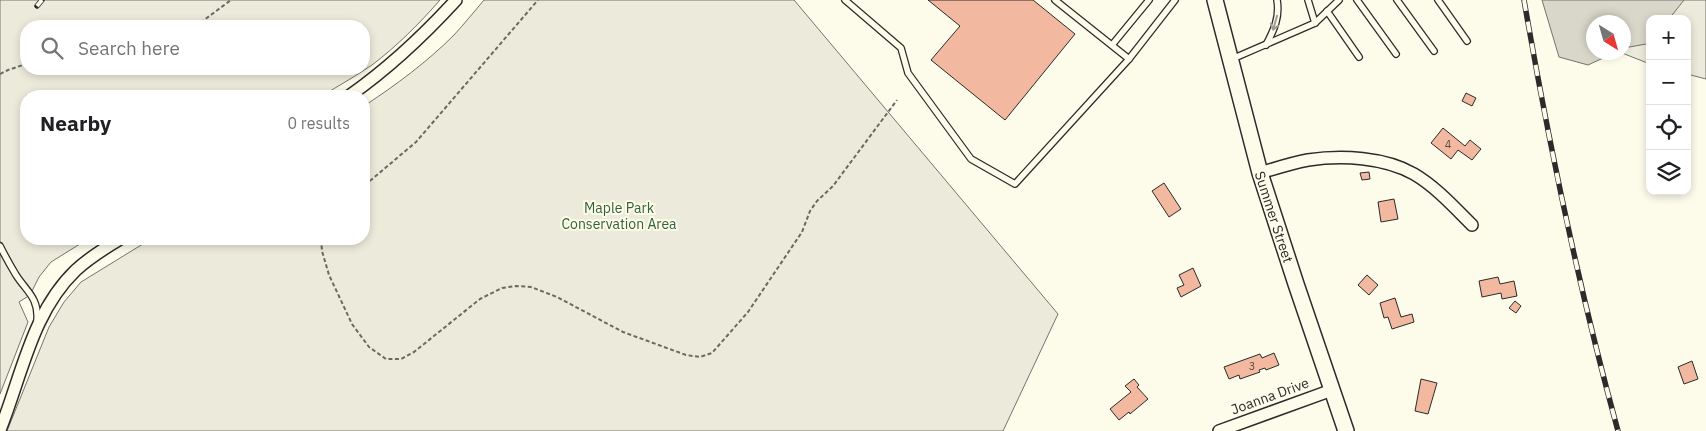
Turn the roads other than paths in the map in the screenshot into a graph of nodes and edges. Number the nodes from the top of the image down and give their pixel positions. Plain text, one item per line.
1 (456, 0) edge
2 (845, 0) edge
3 (1055, 0) edge
4 (1149, 0) edge
5 (1175, 0) edge
6 (1215, 0) edge
7 (1277, 0) edge
8 (1308, 0) edge
9 (1339, 0) edge
10 (1357, 0) edge
11 (1397, 0) edge
12 (1438, 0) edge
13 (1327, 11) junction
14 (1315, 22) junction
15 (1467, 41) dead end
16 (1112, 45) junction
17 (1265, 45) junction
18 (1434, 51) dead end
19 (1396, 54) dead end
20 (1359, 56) dead end
21 (1129, 59) junction
22 (1230, 60) junction
23 (357, 90) edge
24 (1260, 173) junction
25 (1472, 225) dead end
26 (111, 245) edge
27 (0, 246) edge
28 (37, 328) junction
29 (1332, 390) junction
30 (0, 430) edge
31 (1219, 431) edge
32 (1346, 431) edge

1 - 23 street
2 - 21 lane
3 - 16 lane
4 - 16 lane
5 - 21 lane
6 - 22 main road, Summer Street
7 -> 17 lane
8 - 14 lane
9 - 13 lane
10 - 19 lane
11 - 18 lane
12 - 15 lane
13 - 14 lane
13 - 20 lane
14 - 17 lane
16 - 21 lane
17 - 22 lane
22 - 24 main road, Summer Street
24 - 25 street
24 - 29 main road, Summer Street
26 - 28 street
27 - 28 lane
28 - 30 street
29 - 31 street, Joanna Drive
29 - 32 main road, Summer Street

